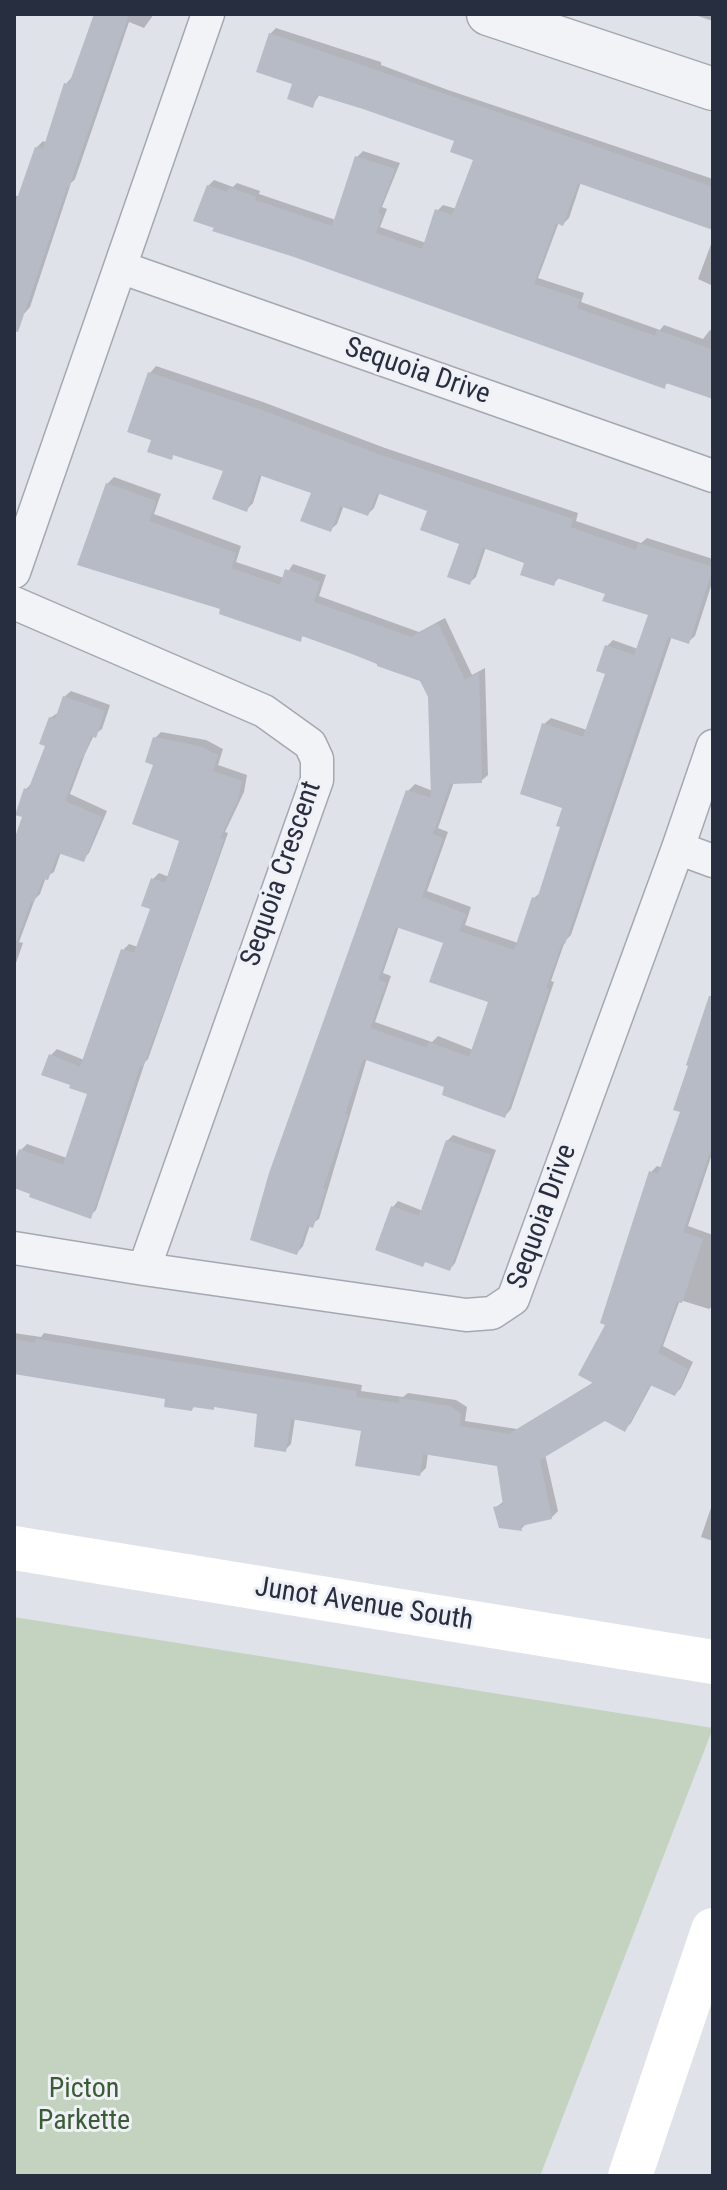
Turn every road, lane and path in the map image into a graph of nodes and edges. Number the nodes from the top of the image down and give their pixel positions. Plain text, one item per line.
1 (208, 14) edge
2 (488, 14) edge
3 (713, 89) edge
4 (120, 267) junction
5 (713, 476) edge
6 (14, 572) edge
7 (14, 603) edge
8 (713, 746) edge
9 (678, 848) junction
10 (713, 861) edge
11 (14, 1248) edge
12 (144, 1269) junction
13 (14, 1548) edge
14 (713, 1662) edge
15 (713, 1930) edge
16 (632, 2173) edge

1 - 4 street
2 - 3 street
4 - 5 street, Sequoia Drive
4 - 6 street
7 - 12 street, Sequoia Crescent
8 - 9 street, Sequoia Drive
9 - 10 street
9 - 12 street, Sequoia Drive
11 - 12 street, Sequoia Drive
13 - 14 main road, Junot Avenue South
15 - 16 main road

